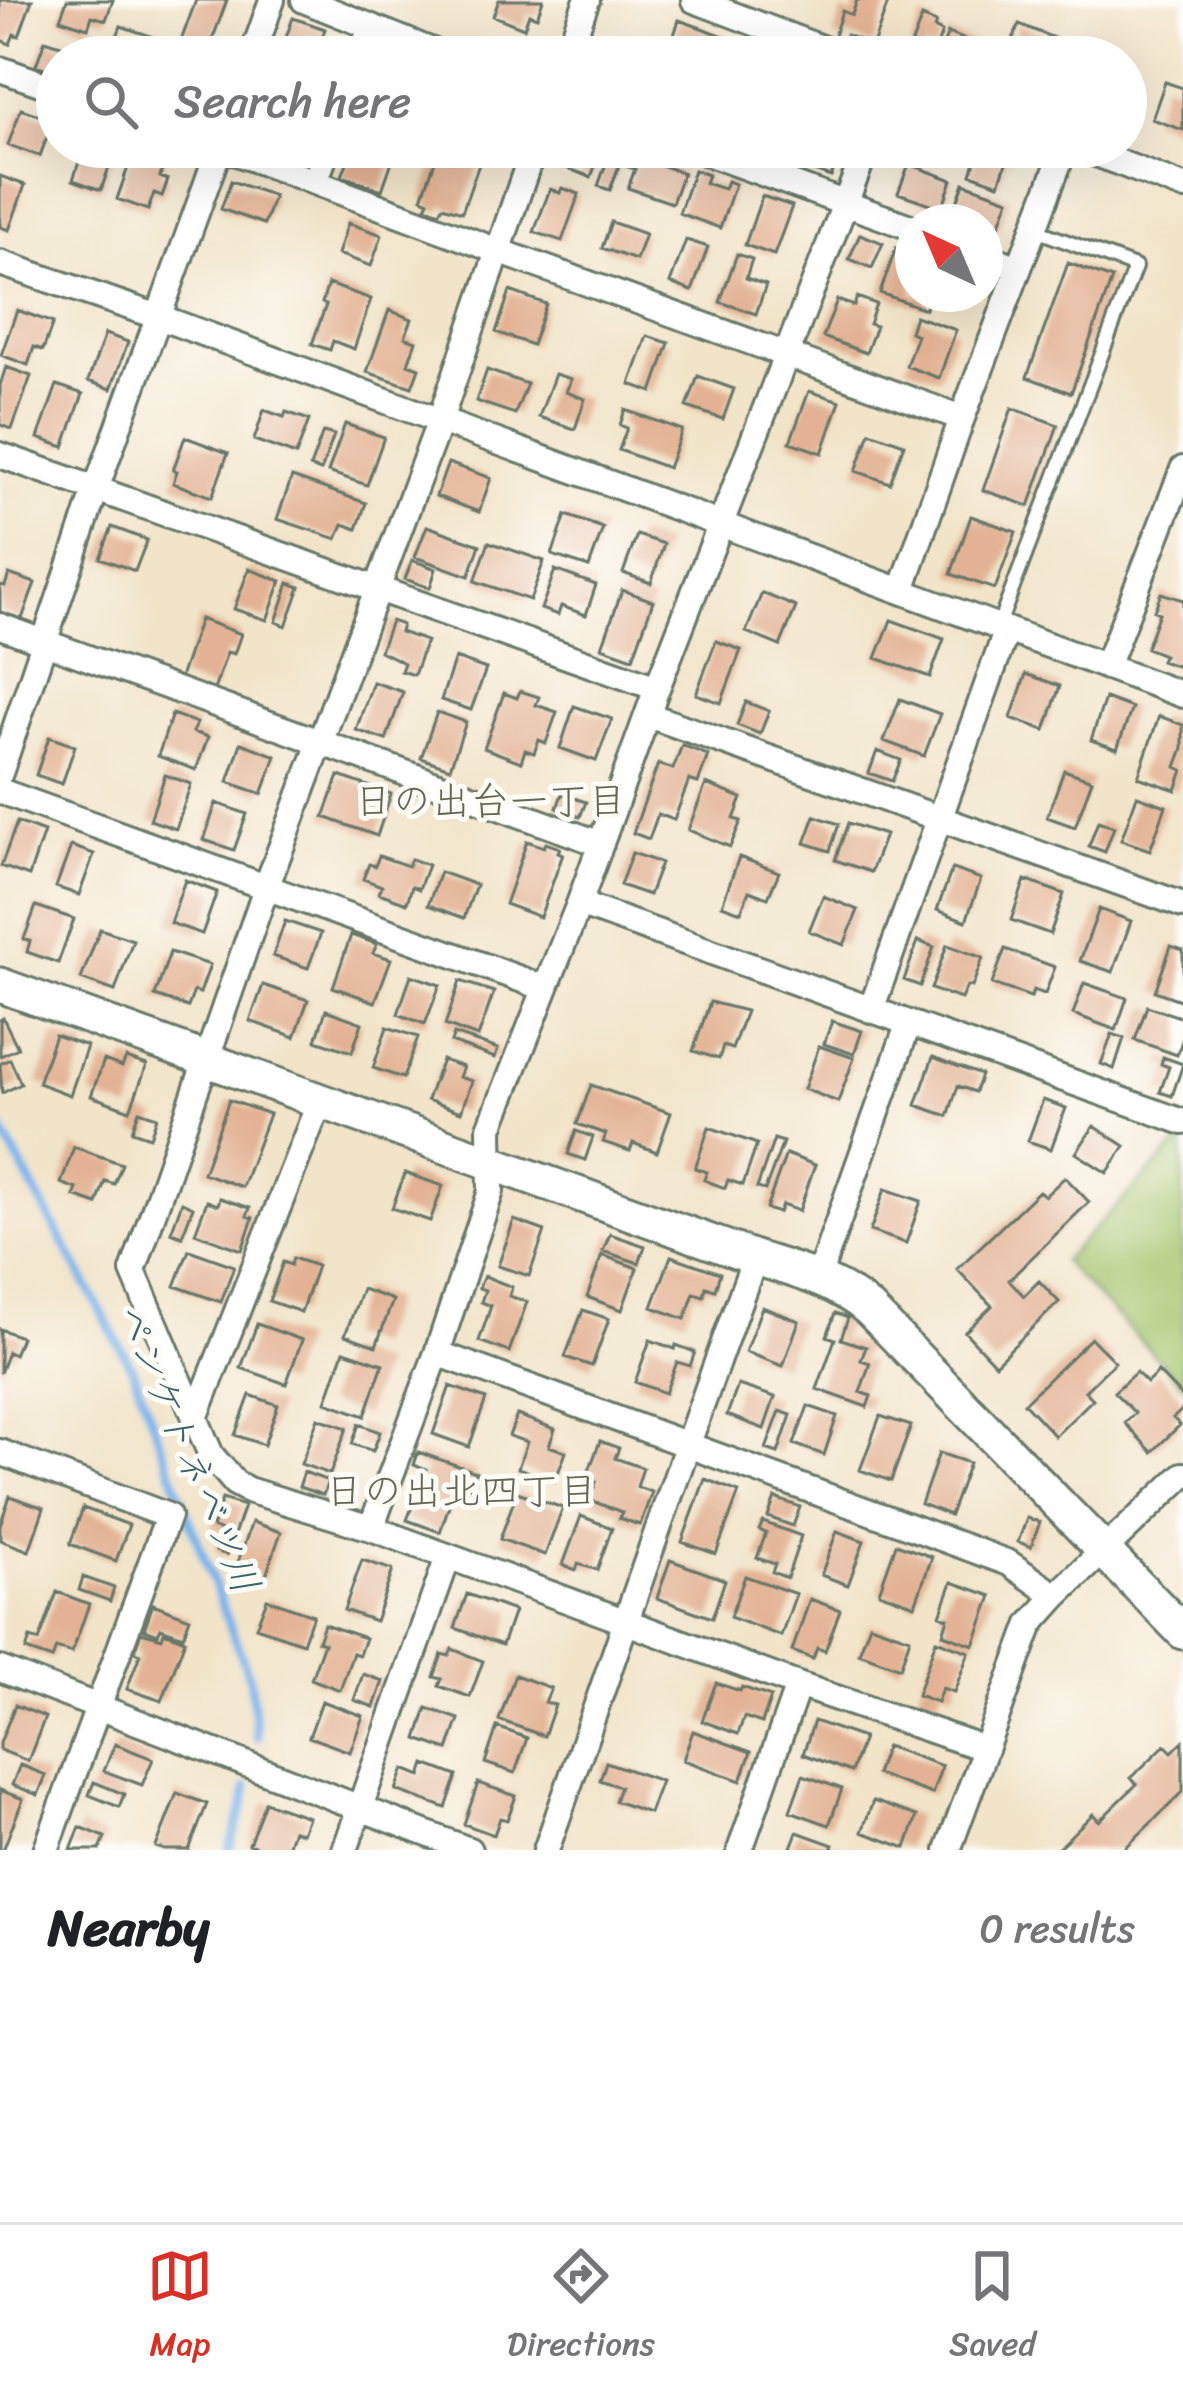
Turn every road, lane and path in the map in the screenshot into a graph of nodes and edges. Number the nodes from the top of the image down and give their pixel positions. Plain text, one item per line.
1 (272, 0) edge
2 (304, 0) edge
3 (586, 0) edge
4 (694, 0) edge
5 (371, 27) junction
6 (259, 36) edge
7 (368, 36) edge
8 (394, 36) edge
9 (573, 36) edge
10 (789, 36) edge
11 (0, 69) edge
12 (36, 82) edge
13 (213, 168) edge
14 (277, 168) edge
15 (320, 168) edge
16 (527, 168) edge
17 (750, 168) edge
18 (859, 168) edge
19 (1057, 168) edge
20 (1133, 168) edge
21 (315, 182) junction
22 (1183, 187) edge
23 (846, 202) junction
24 (895, 221) edge
25 (1033, 229) junction
26 (498, 251) junction
27 (1003, 262) edge
28 (0, 263) edge
29 (1018, 268) junction
30 (159, 317) junction
31 (788, 353) junction
32 (962, 418) junction
33 (440, 420) junction
34 (0, 455) edge
35 (1182, 473) edge
36 (96, 490) junction
37 (720, 525) junction
38 (902, 590) junction
39 (378, 591) junction
40 (0, 626) edge
41 (1001, 630) junction
42 (45, 642) junction
43 (1106, 667) junction
44 (657, 688) junction
45 (1183, 695) edge
46 (648, 716) junction
47 (320, 742) junction
48 (0, 773) edge
49 (0, 790) edge
50 (938, 818) junction
51 (601, 844) junction
52 (266, 888) junction
53 (579, 904) junction
54 (1183, 905) edge
55 (0, 985) edge
56 (545, 988) junction
57 (871, 1010) junction
58 (908, 1025) junction
59 (207, 1060) junction
60 (320, 1101) junction
61 (1183, 1122) edge
62 (490, 1163) junction
63 (754, 1258) junction
64 (818, 1278) junction
65 (437, 1353) junction
66 (196, 1418) junction
67 (686, 1443) junction
68 (0, 1452) edge
69 (1183, 1474) edge
70 (371, 1528) junction
71 (1105, 1550) junction
72 (448, 1557) junction
73 (1056, 1596) junction
74 (627, 1623) junction
75 (1183, 1632) edge
76 (0, 1670) edge
77 (798, 1685) junction
78 (96, 1707) junction
79 (983, 1748) junction
80 (361, 1808) junction
81 (46, 1850) edge
82 (345, 1850) edge
83 (470, 1850) edge
84 (546, 1850) edge
85 (740, 1850) edge
86 (948, 1850) edge

1 - 6 street
2 - 5 street
3 - 9 street
4 - 10 street
5 - 7 street
5 - 8 street
11 - 12 street
13 - 30 street
14 - 21 street
15 - 21 street
16 - 26 street
17 - 23 street
18 - 23 street
19 - 25 street
20 - 22 street
21 - 26 street
23 - 24 street
23 - 31 street
25 - 29 street
25 - 41 lane
26 - 31 street
26 - 33 street
27 - 29 street
28 - 30 street
29 - 32 street
30 - 33 street
30 - 36 street
31 - 32 street
31 - 37 street
32 - 38 street
33 - 37 street
33 - 39 street
34 - 36 street
35 - 43 street
36 - 39 street
36 - 42 street
37 - 38 street
37 - 44 street
38 - 41 street
39 - 44 street
39 - 47 street
40 - 42 street
41 - 43 street
41 - 50 street
42 - 47 street
42 - 48 street
43 - 45 street
44 - 46 street
46 - 50 street
46 - 51 street
47 - 51 street
47 - 52 street
49 - 52 street
50 - 54 street
50 - 57 street
51 - 53 street
52 - 56 street
52 - 59 street
53 - 56 street
53 - 57 street
55 - 59 street
56 - 62 street
57 - 58 street
58 - 61 street
58 - 64 street
59 - 60 street
59 - 66 street
60 - 62 street
60 - 66 street
62 - 63 street
62 - 65 street
63 - 64 street
63 - 67 street
64 - 71 street
65 - 67 street
65 - 70 street
66 - 70 street
67 - 73 street
67 - 74 street
68 - 78 street
69 - 71 street
70 - 72 street
71 - 73 street
71 - 75 street
72 - 74 street
72 - 80 street
73 - 79 street
74 - 77 street
74 - 84 street
76 - 78 street
77 - 79 street
77 - 85 street
78 - 80 street
78 - 81 street
79 - 86 street
80 - 82 street
80 - 83 street

